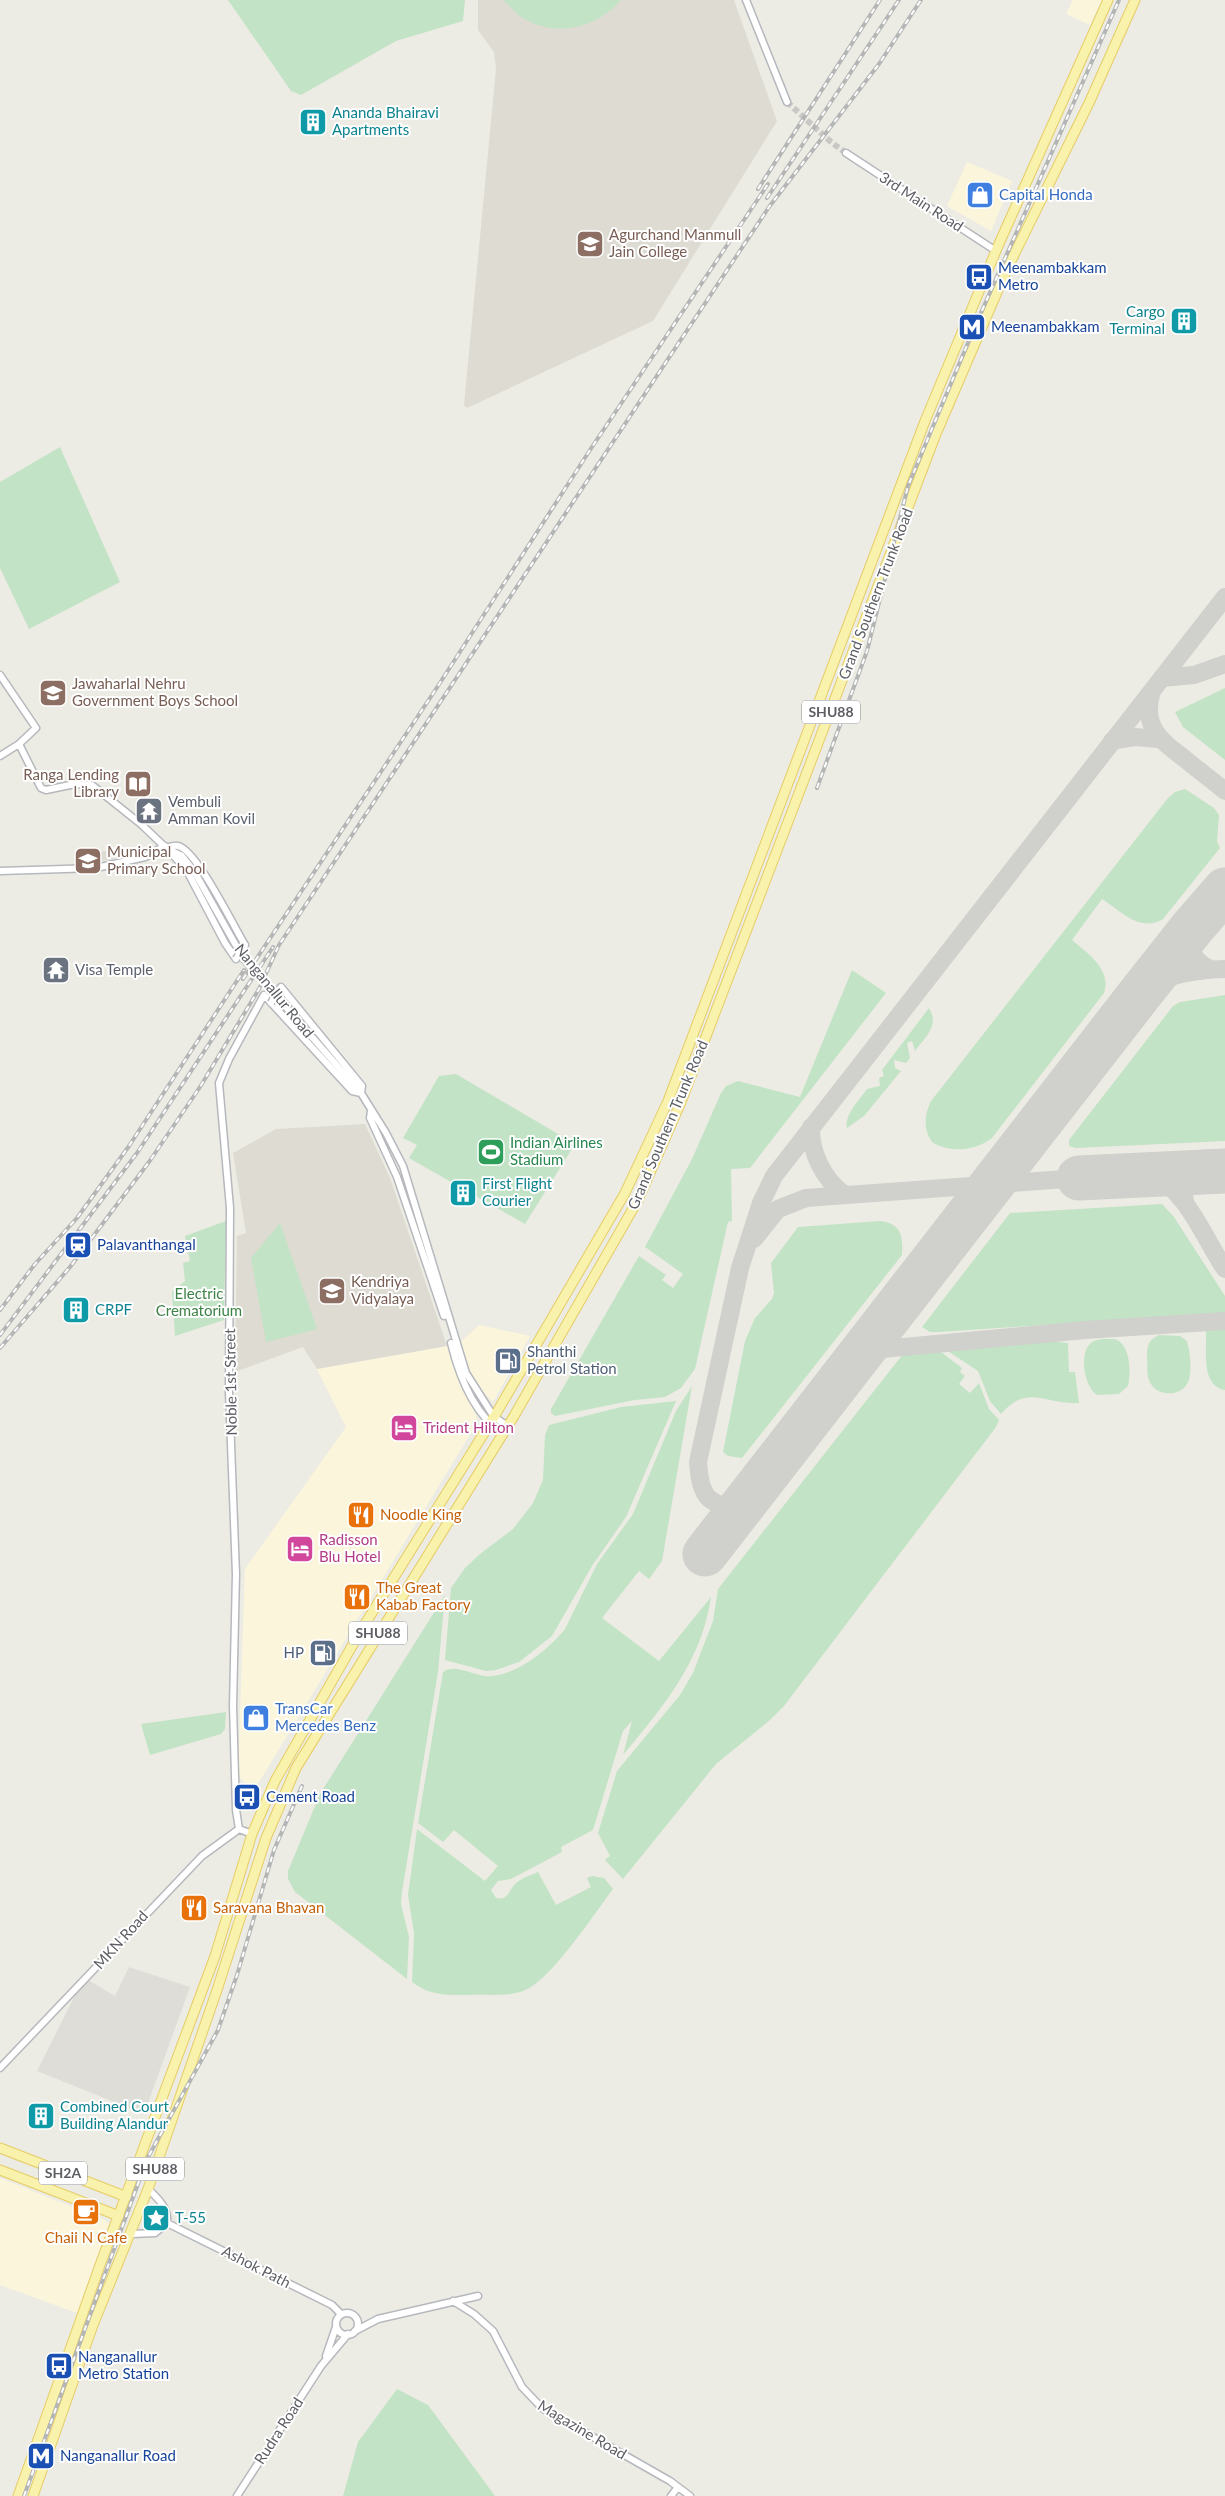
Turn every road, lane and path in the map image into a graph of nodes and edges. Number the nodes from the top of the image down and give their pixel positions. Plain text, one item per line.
1 (746, 0) edge
2 (1108, 0) edge
3 (1135, 0) edge
4 (787, 102) tunnel mouth
5 (846, 153) tunnel mouth
6 (996, 251) junction
7 (0, 675) edge
8 (19, 744) junction
9 (0, 756) edge
10 (165, 847) junction
11 (0, 871) edge
12 (271, 1003) junction
13 (361, 1093) junction
14 (492, 1421) junction
15 (508, 1426) junction
16 (502, 1434) junction
17 (284, 1763) junction
18 (296, 1768) junction
19 (239, 1829) junction
20 (252, 1834) junction
21 (266, 1838) junction
22 (0, 2068) edge
23 (0, 2148) edge
24 (0, 2170) edge
25 (148, 2189) junction
26 (127, 2197) junction
27 (119, 2216) junction
28 (168, 2223) junction
29 (132, 2234) junction
30 (478, 2296) dead end
31 (453, 2301) junction
32 (341, 2314) junction
33 (356, 2317) junction
34 (378, 2319) junction
35 (336, 2327) junction
36 (351, 2333) junction
37 (321, 2366) junction
38 (678, 2487) junction
39 (18, 2496) edge
40 (34, 2496) edge
41 (237, 2496) edge
42 (670, 2496) edge
43 (690, 2496) edge

1 - 4 street
2 - 6 main road, Grand Southern Trunk Road / SHU88
3 - 15 main road, Grand Southern Trunk Road / SHU88
5 - 6 street, 3rd Main Road
6 - 14 main road, Grand Southern Trunk Road / SHU88
7 - 8 street
8 - 9 street
8 - 10 street
10 - 10 street, bridge
10 - 11 street
10 - 13 street, Nanganallur Road
12 - 13 street
12 - 13 street, bridge
12 - 19 street, Noble 1st Street
13 - 14 street, Nanganallur Road
14 - 15 street
14 - 16 street
14 - 17 main road, Grand Southern Trunk Road / SHU88
15 - 16 main road, Grand Southern Trunk Road / SHU88
16 - 18 main road, Grand Southern Trunk Road / SHU88
17 - 18 main road
17 - 20 main road, Grand Southern Trunk Road / SHU88
18 - 21 main road, Grand Southern Trunk Road / SHU88
19 - 20 street
19 - 22 street, MKN Road
20 - 21 main road
20 - 26 main road, Grand Southern Trunk Road / SHU88
21 - 25 main road, Grand Southern Trunk Road / SHU88
23 - 26 main road, SH2A
24 - 27 main road, SH2A
25 - 28 street
25 - 29 main road, Grand Southern Trunk Road / SHU88
26 - 27 main road, Grand Southern Trunk Road / SHU88
27 - 39 main road, Grand Southern Trunk Road / SHU88
28 - 29 street
28 - 32 street, Ashok Path
29 - 40 main road, Grand Southern Trunk Road / SHU88
30 - 31 street
31 - 34 street
31 - 38 street, Magazine Road
32 - 33 street
32 - 35 street
33 - 34 street
33 - 36 street
34 - 36 street
35 - 36 street
35 - 37 street, Rudra Road
36 - 37 street, Rudra Road
37 - 41 street, Rudra Road
38 - 42 street
38 - 43 street, Magazine Road

